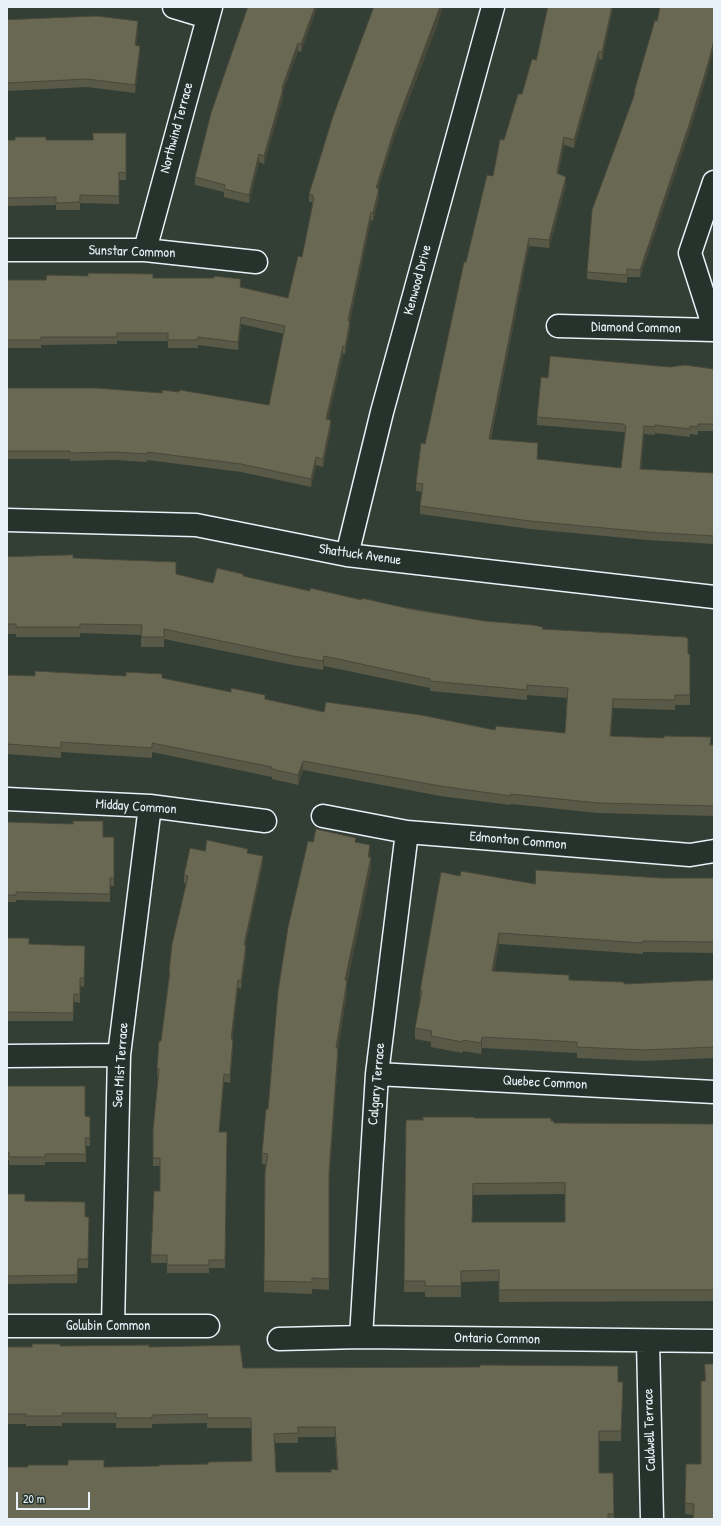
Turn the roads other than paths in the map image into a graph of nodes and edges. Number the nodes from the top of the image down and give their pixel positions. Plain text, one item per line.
1 (174, 7) edge
2 (493, 7) edge
3 (209, 12) edge
4 (714, 182) edge
5 (7, 250) edge
6 (145, 250) junction
7 (256, 262) dead end
8 (558, 326) dead end
9 (714, 329) edge
10 (7, 520) edge
11 (347, 555) junction
12 (714, 597) edge
13 (7, 799) edge
14 (150, 806) junction
15 (323, 816) dead end
16 (265, 821) dead end
17 (408, 832) junction
18 (714, 851) edge
19 (119, 1055) junction
20 (7, 1056) edge
21 (377, 1074) junction
22 (714, 1092) edge
23 (7, 1326) edge
24 (113, 1326) junction
25 (208, 1326) dead end
26 (361, 1337) junction
27 (279, 1339) dead end
28 (648, 1341) junction
29 (714, 1341) edge
30 (652, 1519) edge

1 - 3 street
2 - 11 street, Kenwood Drive
3 - 6 street, Northwind Terrace
4 - 9 street
5 - 6 street, Sunstar Common
6 - 7 street, Sunstar Common
8 - 9 street, Diamond Common
10 - 11 street, Shattuck Avenue
11 - 12 street, Shattuck Avenue
13 - 14 street, Midday Common
14 - 16 street, Midday Common
14 - 19 street, Sea Mist Terrace
15 - 17 street, Edmonton Common
17 - 18 street, Edmonton Common
17 - 21 street, Calgary Terrace
19 - 20 street
19 - 24 street, Sea Mist Terrace
21 - 22 street, Quebec Common
21 - 26 street, Calgary Terrace
23 - 24 street, Golubin Common
24 - 25 street, Golubin Common
26 - 27 street, Ontario Common
26 - 28 street, Ontario Common
28 - 29 street, Ontario Common
28 - 30 street, Caldwell Terrace

